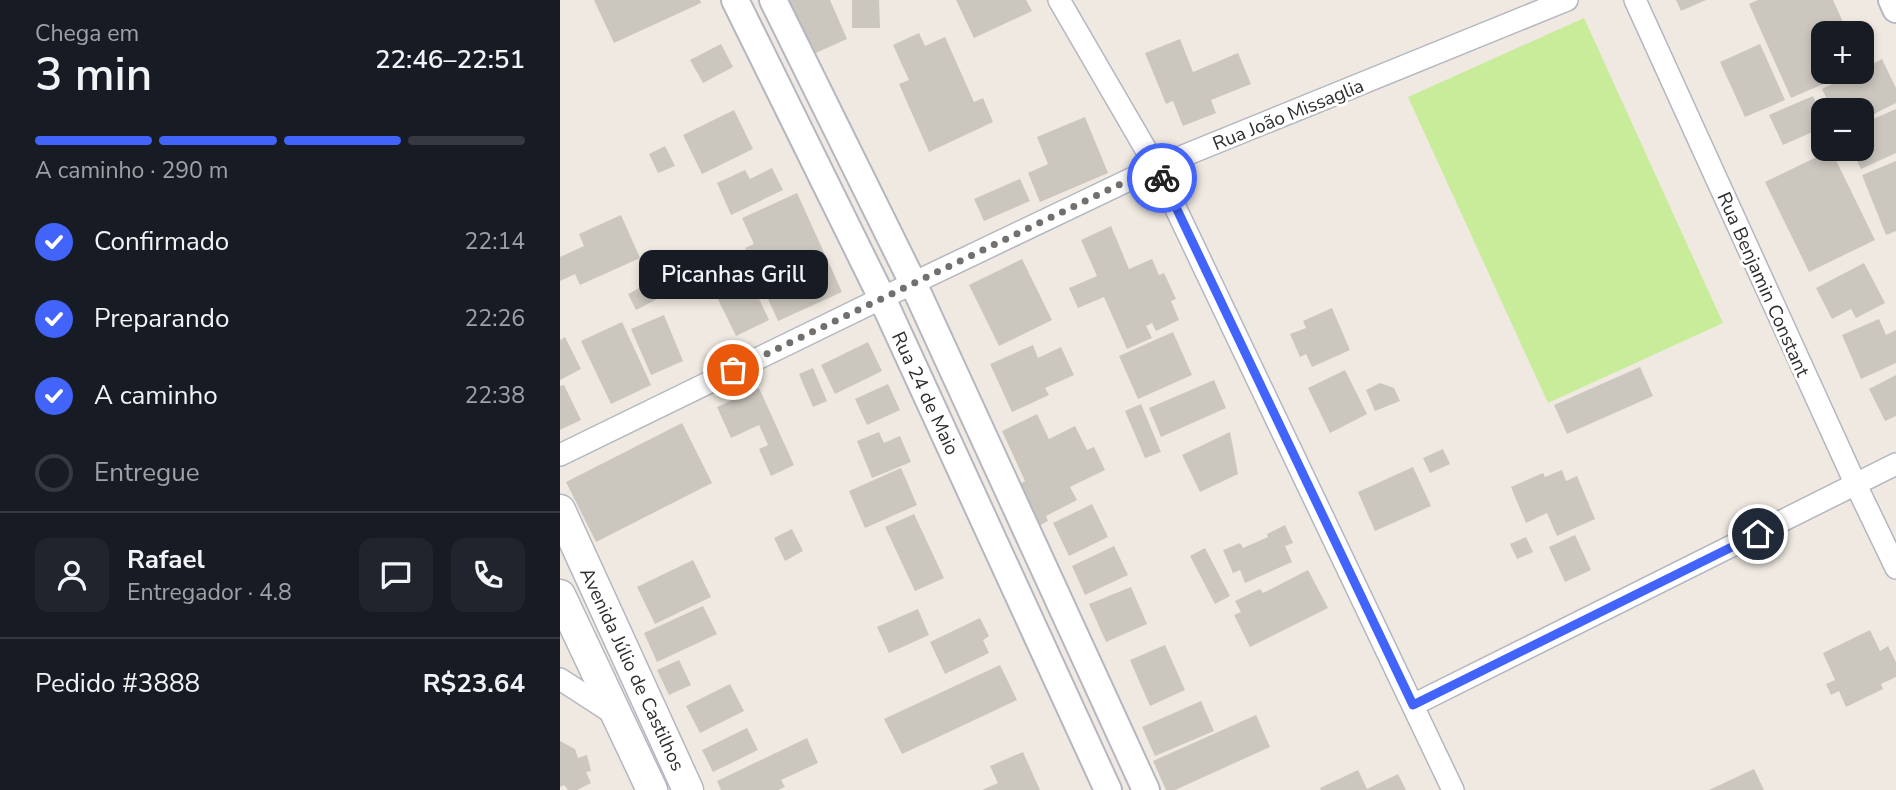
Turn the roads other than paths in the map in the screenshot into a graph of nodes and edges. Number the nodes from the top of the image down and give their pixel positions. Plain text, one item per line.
1 (735, 0) edge
2 (773, 0) edge
3 (1059, 0) edge
4 (1567, 0) edge
5 (1635, 0) edge
6 (1892, 0) edge
7 (1896, 9) edge
8 (1156, 167) junction
9 (913, 283) junction
10 (882, 298) junction
11 (560, 455) edge
12 (1896, 464) edge
13 (1856, 485) junction
14 (560, 510) edge
15 (1896, 568) edge
16 (560, 595) edge
17 (560, 679) edge
18 (1413, 705) junction
19 (619, 717) junction
20 (652, 790) edge
21 (688, 790) edge
22 (1108, 790) edge
23 (1146, 790) edge
24 (1453, 790) edge

1 - 10 street, Rua 24 de Maio
2 - 9 street, Rua 24 de Maio
3 - 8 street
4 - 8 street, Rua João Missaglia
5 - 13 street, Rua Benjamin Constant
6 - 7 street
8 - 9 street, Rua João Missaglia
8 - 18 street
9 - 10 street, Rua João Missaglia
9 - 23 street, Rua 24 de Maio
10 - 11 street, Rua João Missaglia
10 - 22 street, Rua 24 de Maio
12 - 13 street
13 - 15 street, Rua Benjamin Constant
13 - 18 street
14 - 21 main road, Avenida Júlio de Castilhos
16 - 19 main road, Avenida Júlio de Castilhos
17 - 19 street
18 - 24 street
19 - 20 main road, Avenida Júlio de Castilhos

